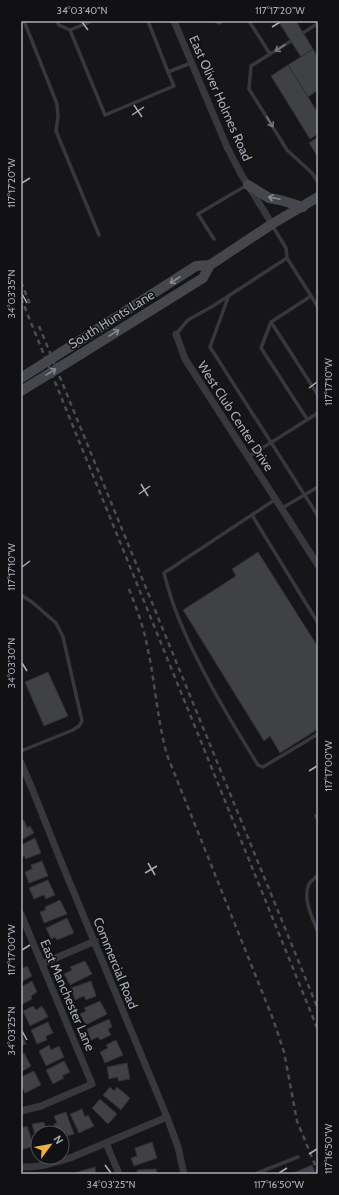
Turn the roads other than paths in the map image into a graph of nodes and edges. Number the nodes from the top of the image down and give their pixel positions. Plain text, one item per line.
1 (24, 21) edge
2 (57, 21) edge
3 (92, 21) edge
4 (148, 21) edge
5 (174, 21) edge
6 (216, 21) edge
7 (222, 21) edge
8 (249, 21) edge
9 (317, 24) edge
10 (70, 30) junction
11 (303, 33) dead end
12 (291, 41) dead end
13 (270, 54) junction
14 (191, 63) junction
15 (168, 72) junction
16 (312, 173) junction
17 (318, 173) edge
18 (318, 182) edge
19 (248, 185) junction
20 (318, 197) edge
21 (303, 207) junction
22 (272, 224) junction
23 (99, 235) dead end
24 (214, 239) dead end
25 (287, 258) junction
26 (210, 265) junction
27 (229, 296) junction
28 (311, 296) junction
29 (318, 308) edge
30 (271, 322) junction
31 (176, 334) joint
32 (21, 378) edge
33 (21, 391) edge
34 (318, 395) edge
35 (318, 413) edge
36 (307, 420) junction
37 (271, 442) junction
38 (248, 457) junction
39 (318, 486) edge
40 (305, 494) junction
41 (276, 499) junction
42 (282, 508) junction
43 (252, 515) junction
44 (318, 516) edge
45 (318, 565) edge
46 (21, 595) edge
47 (318, 623) edge
48 (318, 734) edge
49 (21, 751) edge
50 (21, 763) edge
51 (318, 815) edge
52 (318, 820) edge
53 (318, 875) edge
54 (21, 914) edge
55 (318, 932) edge
56 (95, 942) junction
57 (42, 964) junction
58 (21, 1111) edge
59 (167, 1117) junction
60 (106, 1143) junction
61 (298, 1157) dead end
62 (21, 1167) edge
63 (119, 1174) edge
64 (184, 1174) edge
65 (255, 1174) edge

1 - 23 lane
2 - 10 lane
3 - 10 lane
4 - 15 lane
5 - 14 street, East Oliver Holmes Road
6 - 7 lane
8 - 13 lane
9 - 11 lane
10 - 15 lane
12 -> 13 lane
13 -> 16 lane
14 - 15 lane
14 - 19 street, East Oliver Holmes Road
16 - 17 lane
16 - 18 lane
21 -> 19 main road
19 - 22 street, East Oliver Holmes Road
19 - 24 lane
20 - 21 main road, South Hunts Lane
21 - 22 main road, South Hunts Lane
22 - 25 lane
22 - 26 main road, South Hunts Lane
25 - 27 lane
25 - 28 lane
26 -> 32 main road, South Hunts Lane, bridge
33 -> 26 main road, South Hunts Lane, bridge
27 - 31 lane
27 - 37 lane
28 - 29 lane
28 - 30 lane
30 - 34 lane
30 - 36 lane
31 - 38 street, West Club Center Drive
35 - 36 lane
36 - 37 lane
37 - 38 lane
37 - 40 lane
38 - 41 street, West Club Center Drive
39 - 40 lane
40 - 42 lane
40 - 44 lane
41 - 42 street, West Club Center Drive
41 - 43 lane
42 - 45 street, West Club Center Drive
43 - 47 lane
43 - 48 lane
46 - 49 lane
50 - 56 street, Commercial Road
51 - 52 lane
53 - 55 lane
54 - 57 street, East Manchester Lane
56 - 57 street
56 - 59 street, Commercial Road
57 - 58 street, East Manchester Lane
59 - 60 street
59 - 64 street, Commercial Road
60 - 62 street
60 - 63 street
61 - 65 lane

